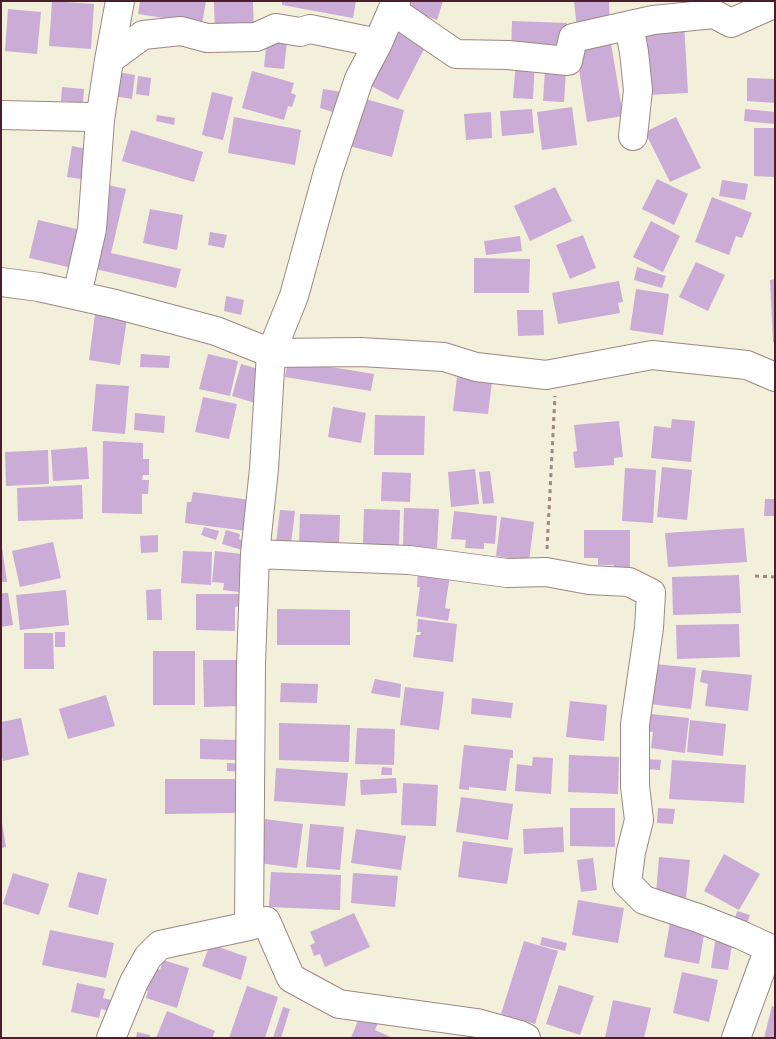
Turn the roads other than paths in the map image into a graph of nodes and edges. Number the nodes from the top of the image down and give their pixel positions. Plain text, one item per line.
1 (120, 1) edge
2 (774, 1) edge
3 (394, 6) edge
4 (629, 26) junction
5 (378, 43) junction
6 (109, 60) junction
7 (1, 115) edge
8 (100, 120) junction
9 (633, 136) dead end
10 (1, 282) edge
11 (78, 295) junction
12 (271, 353) junction
13 (775, 377) edge
14 (255, 554) junction
15 (249, 926) junction
16 (772, 949) edge
17 (111, 1038) edge
18 (526, 1038) edge
19 (736, 1038) edge

1 - 6 street
2 - 4 street
3 - 4 street
3 - 5 street
4 - 9 street
5 - 6 street
5 - 12 street
6 - 8 street
7 - 8 street
8 - 11 street
10 - 11 street
11 - 12 street
12 - 13 street
12 - 14 street
14 - 15 street
14 - 16 street
15 - 17 street
15 - 18 street
16 - 19 street

